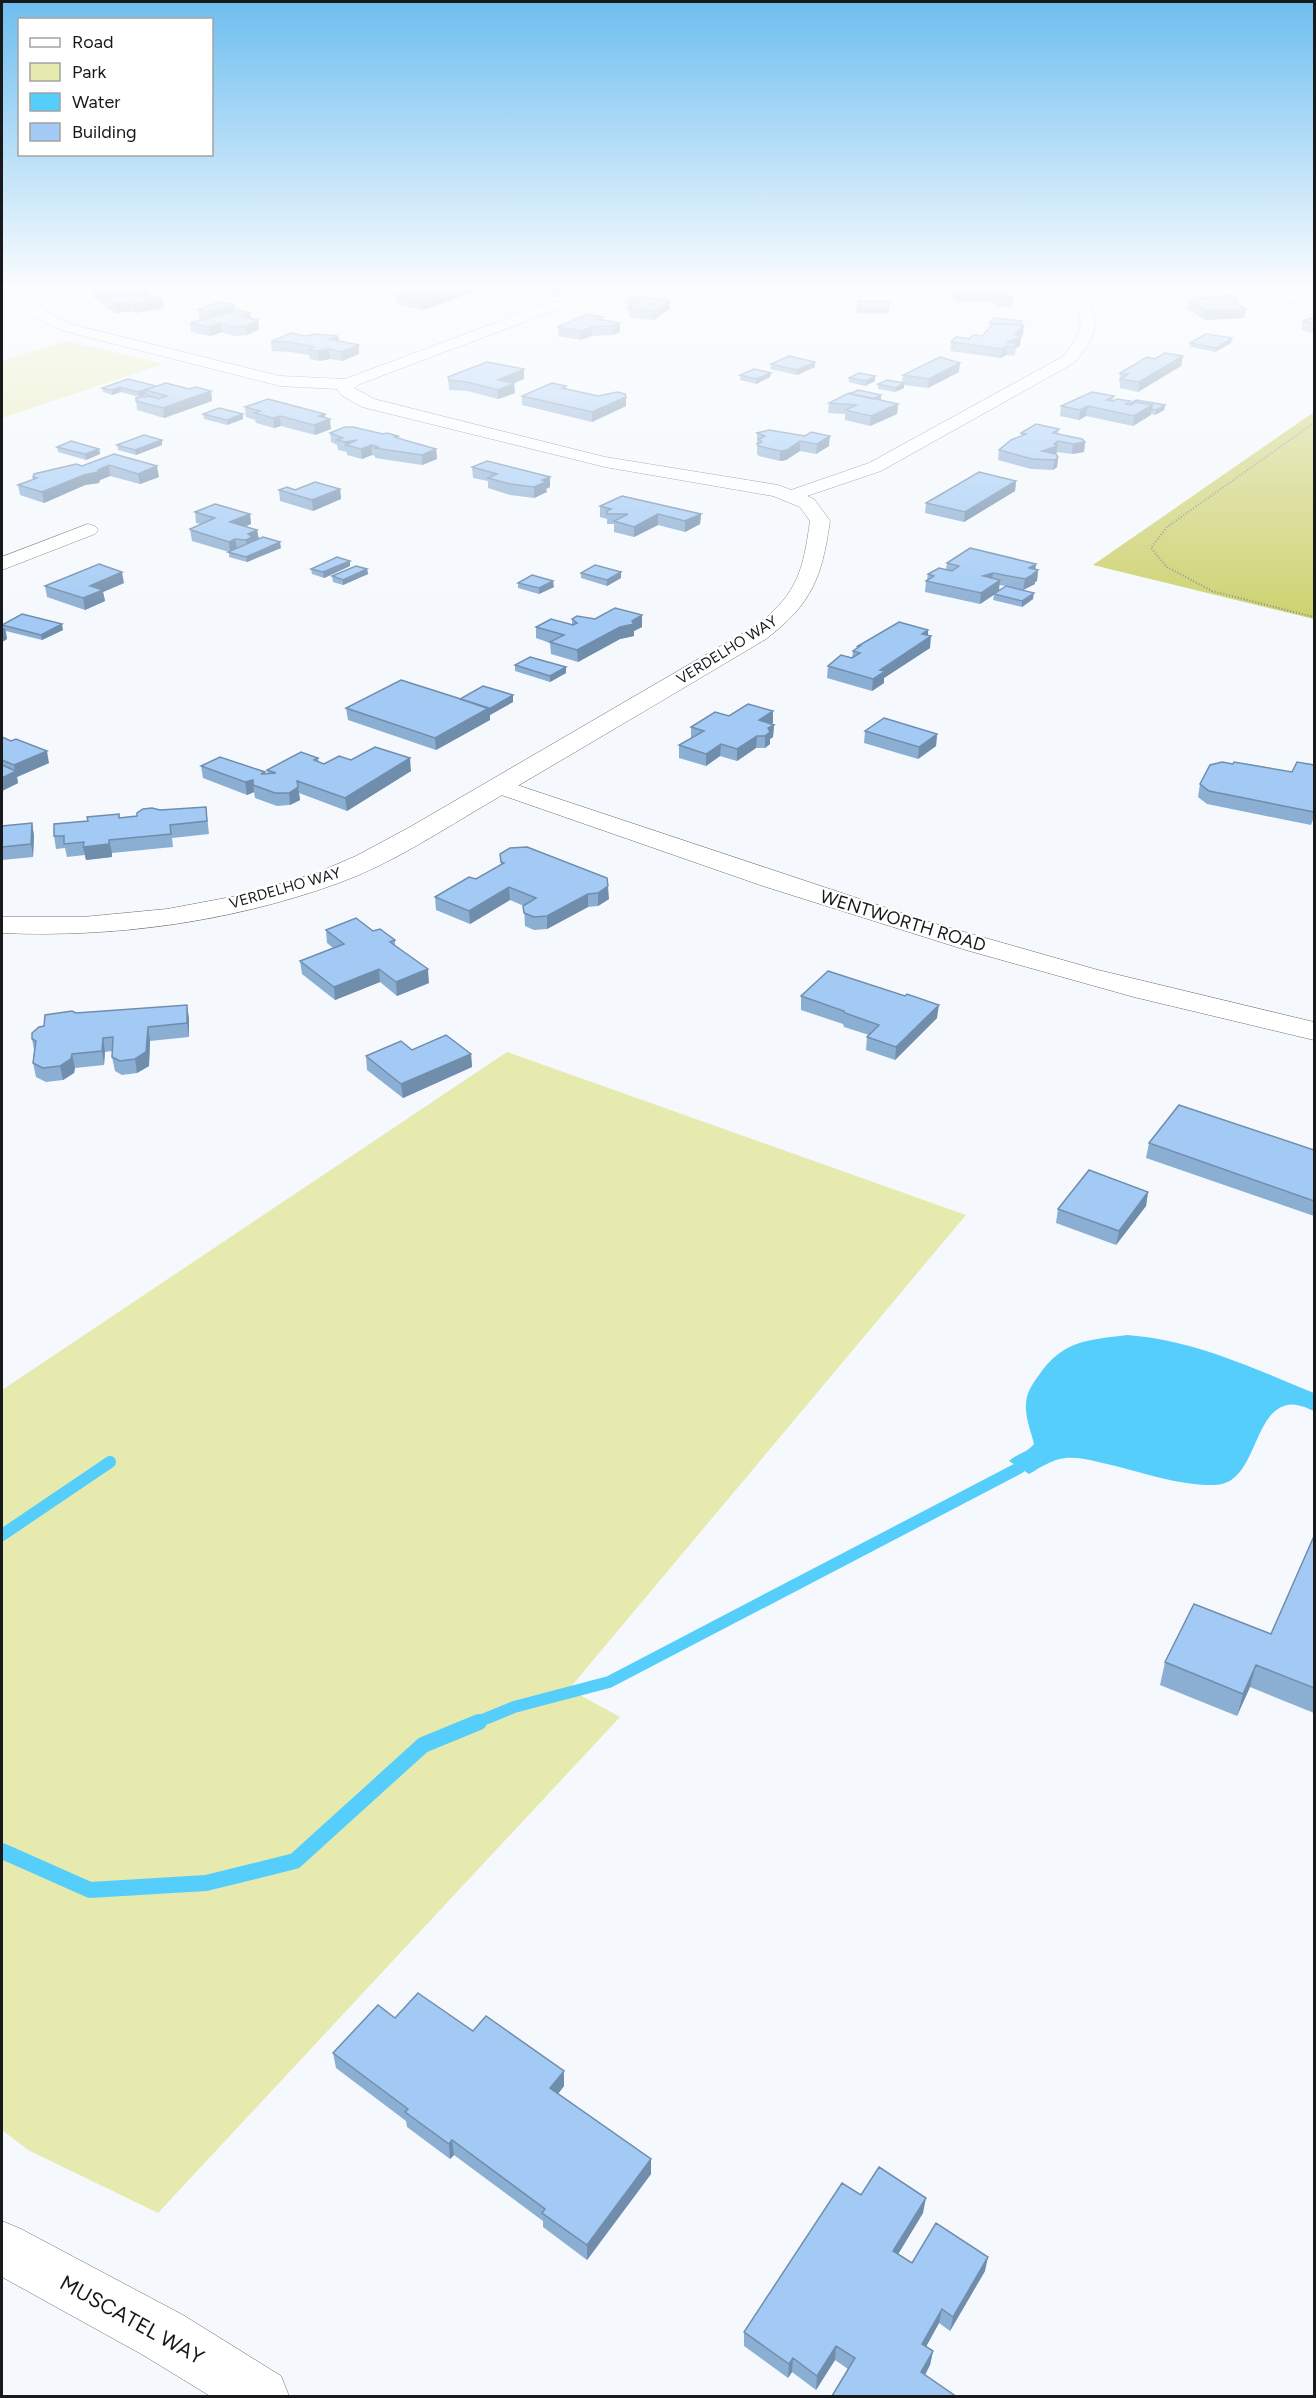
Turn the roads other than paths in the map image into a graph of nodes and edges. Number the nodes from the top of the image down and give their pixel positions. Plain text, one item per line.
1 (360, 400) edge
2 (995, 400) edge
3 (793, 495) junction
4 (88, 530) dead end
5 (2, 564) edge
6 (500, 786) junction
7 (2, 925) edge
8 (1314, 1031) edge
9 (2, 2248) edge
10 (261, 2397) edge

1 - 3 street, VERDELHO WAY
2 - 3 street
3 - 6 street, VERDELHO WAY
4 - 5 street
6 - 7 street, VERDELHO WAY
6 - 8 street, WENTWORTH ROAD
9 - 10 street, MUSCATEL WAY

